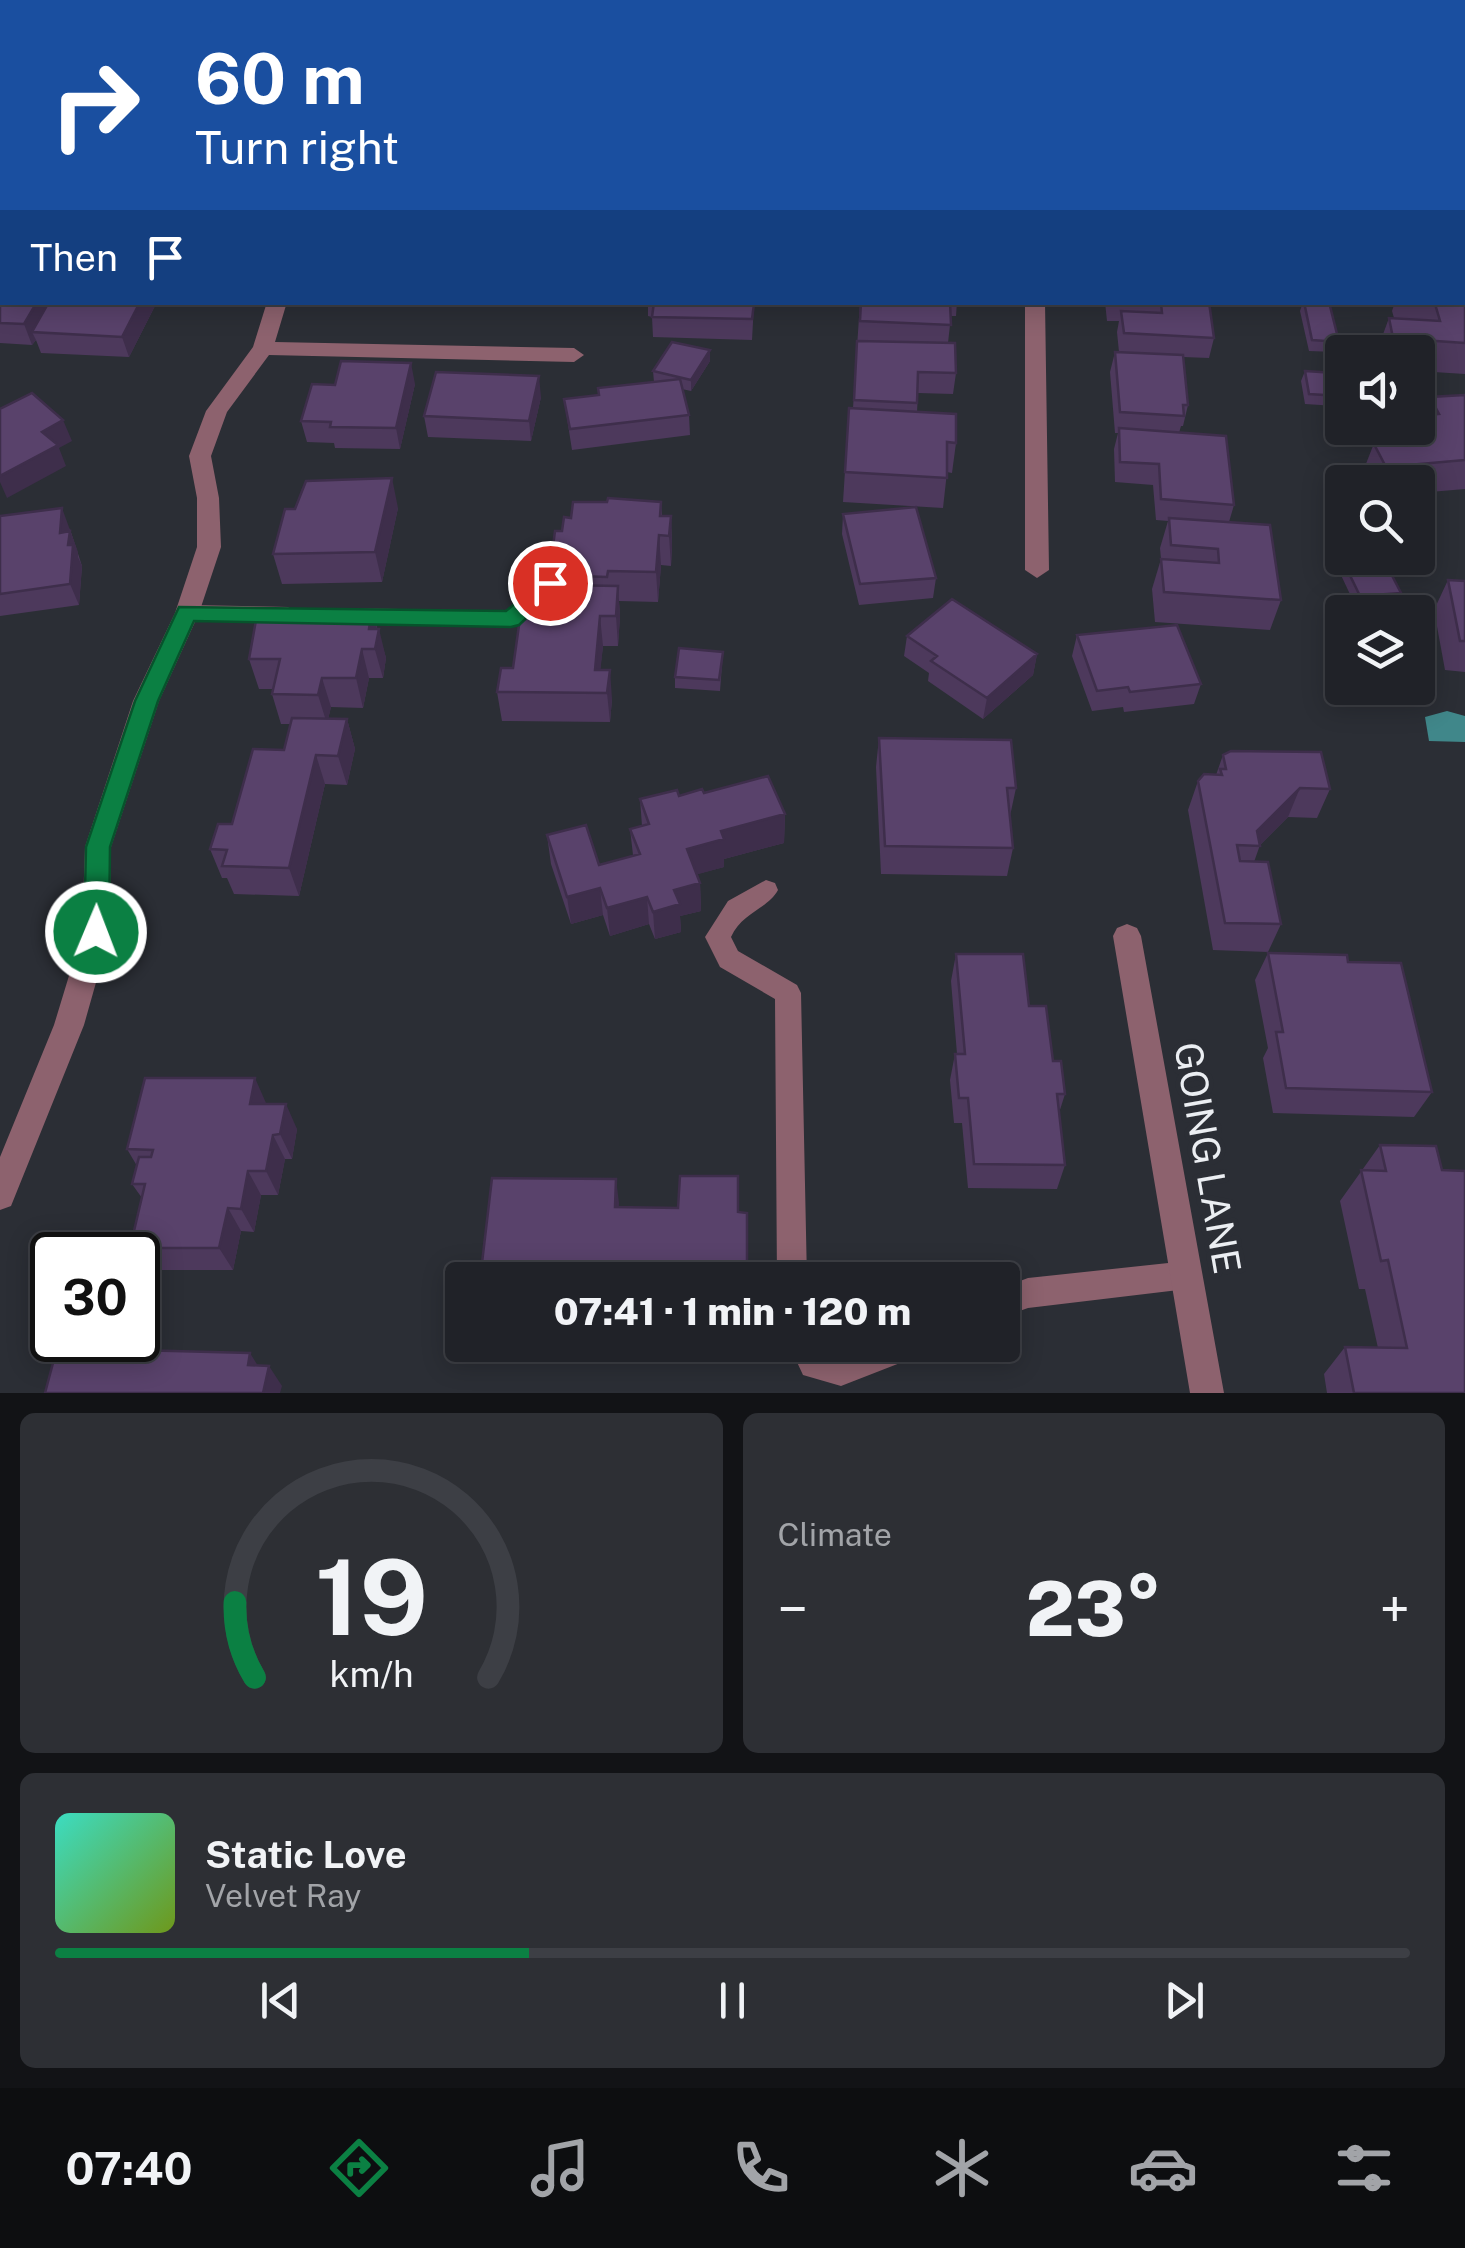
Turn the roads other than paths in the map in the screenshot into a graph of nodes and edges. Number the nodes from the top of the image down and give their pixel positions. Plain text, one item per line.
1 (276, 305) edge
2 (1035, 305) edge
3 (262, 348) junction
4 (574, 354) dead end
5 (1036, 570) dead end
6 (550, 583) edge
7 (186, 612) junction
8 (766, 890) dead end
9 (1127, 936) dead end
10 (5, 1164) edge
11 (0, 1195) edge
12 (792, 1262) edge
13 (1186, 1275) junction
14 (1020, 1296) edge
15 (813, 1362) edge
16 (864, 1362) edge
17 (1207, 1393) edge

1 - 3 street
2 - 5 street
3 - 4 street
3 - 7 street
6 - 7 lane
7 - 10 street
8 - 12 lane
9 - 13 street, GOING LANE
10 - 11 street
13 - 14 lane
13 - 17 street, GOING LANE
15 - 16 lane

